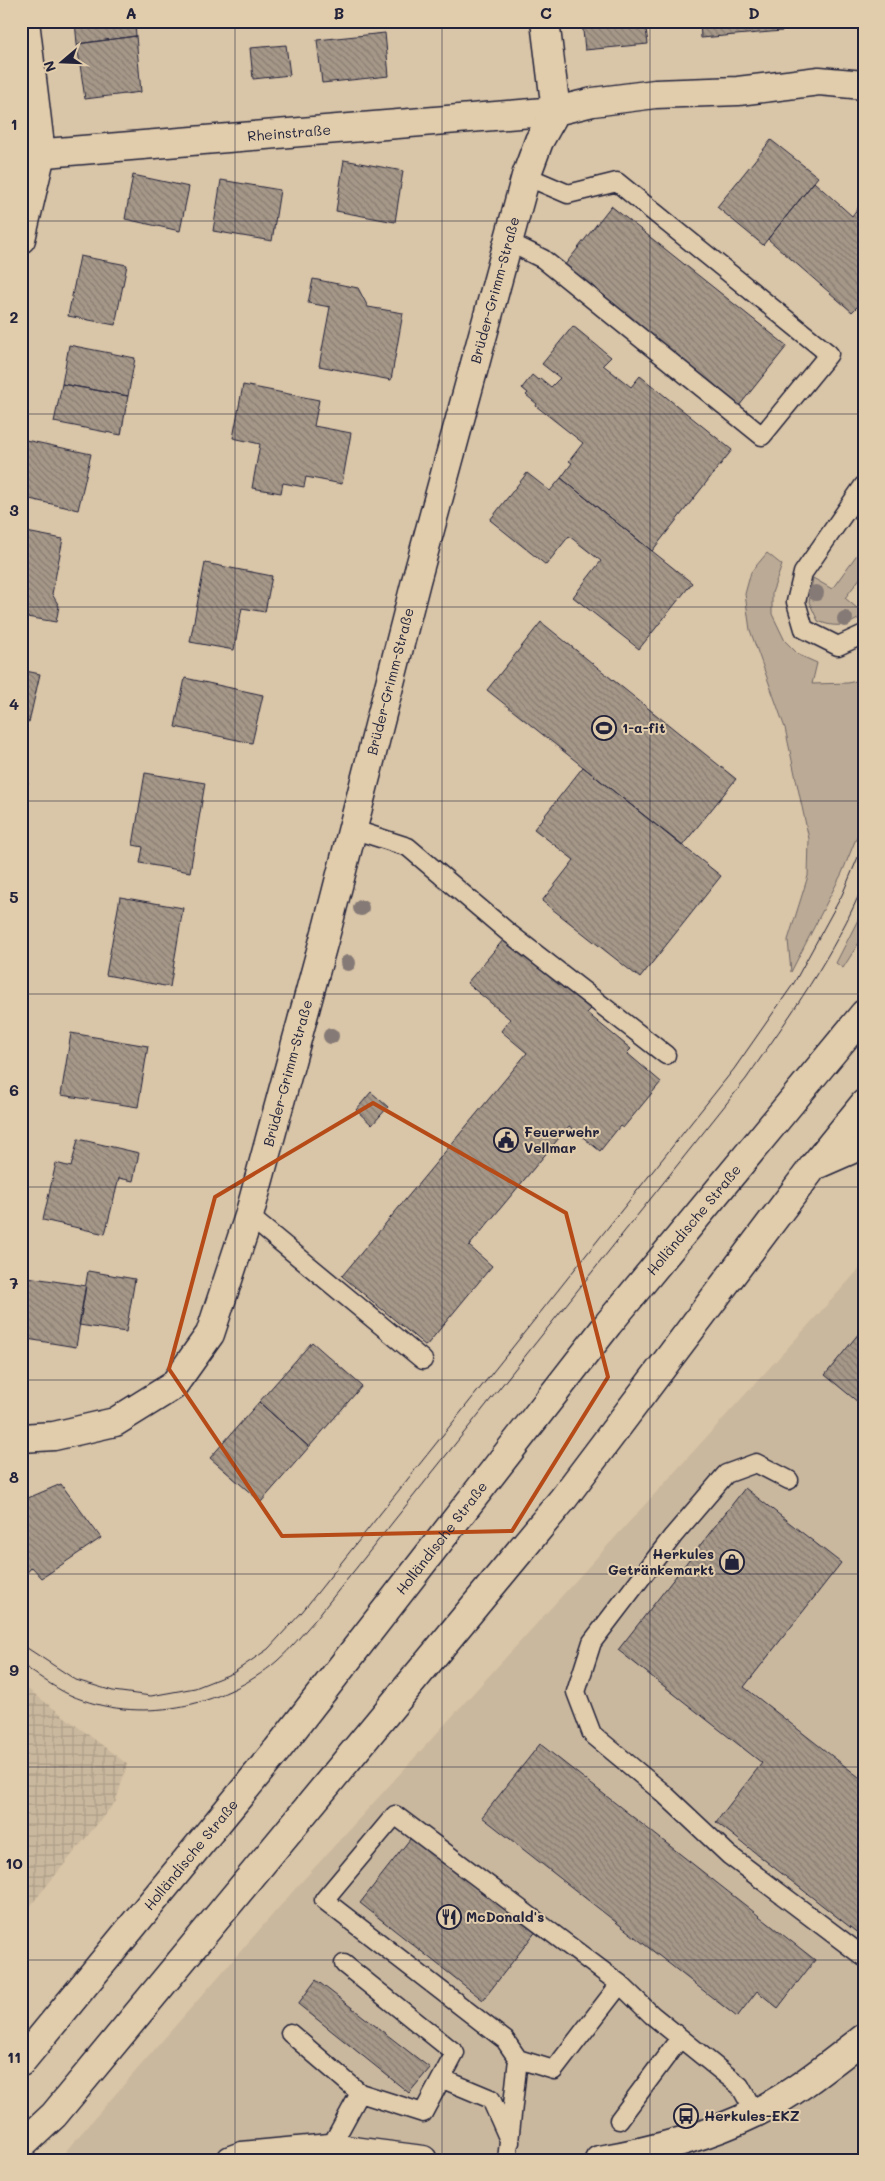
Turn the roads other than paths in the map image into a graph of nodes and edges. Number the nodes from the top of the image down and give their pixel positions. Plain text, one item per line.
1 (26, 21) edge
2 (545, 21) edge
3 (864, 85) edge
4 (556, 111) junction
5 (31, 154) edge
6 (526, 176) junction
7 (21, 238) edge
8 (509, 242) junction
9 (864, 485) edge
10 (864, 634) edge
11 (352, 829) junction
12 (864, 1014) edge
13 (666, 1056) dead end
14 (864, 1104) edge
15 (864, 1144) edge
16 (813, 1167) junction
17 (249, 1216) junction
18 (423, 1360) dead end
19 (21, 1438) edge
20 (789, 1480) dead end
21 (864, 1957) edge
22 (344, 1964) dead end
23 (620, 1984) junction
24 (290, 2033) dead end
25 (680, 2038) junction
26 (864, 2038) edge
27 (518, 2059) junction
28 (21, 2062) edge
29 (443, 2079) junction
30 (360, 2093) junction
31 (755, 2113) junction
32 (619, 2120) dead end
33 (21, 2146) edge
34 (330, 2148) junction
35 (508, 2152) edge
36 (231, 2160) edge
37 (423, 2160) edge
38 (599, 2160) edge

1 - 5 main road
2 - 4 main road
3 - 4 main road
4 - 5 main road, Rheinstraße
4 - 6 main road, Brüder-Grimm-Straße
5 - 7 main road
6 - 8 main road, Brüder-Grimm-Straße
6 - 8 lane
8 - 11 main road, Brüder-Grimm-Straße
9 - 10 lane
11 - 13 lane
11 - 17 main road, Brüder-Grimm-Straße
12 - 28 main road, Holländische Straße
14 - 16 main road
15 - 16 main road
16 - 33 main road
17 - 18 lane
17 - 19 main road, Brüder-Grimm-Straße
20 - 21 lane
22 - 29 lane
23 - 25 lane
23 - 27 lane
23 - 27 lane
24 - 30 lane
25 - 31 lane
25 - 32 lane
26 - 31 main road
27 - 35 lane
29 - 30 lane
29 - 35 lane
30 - 34 lane
31 - 38 main road
34 - 36 main road
34 - 37 main road

